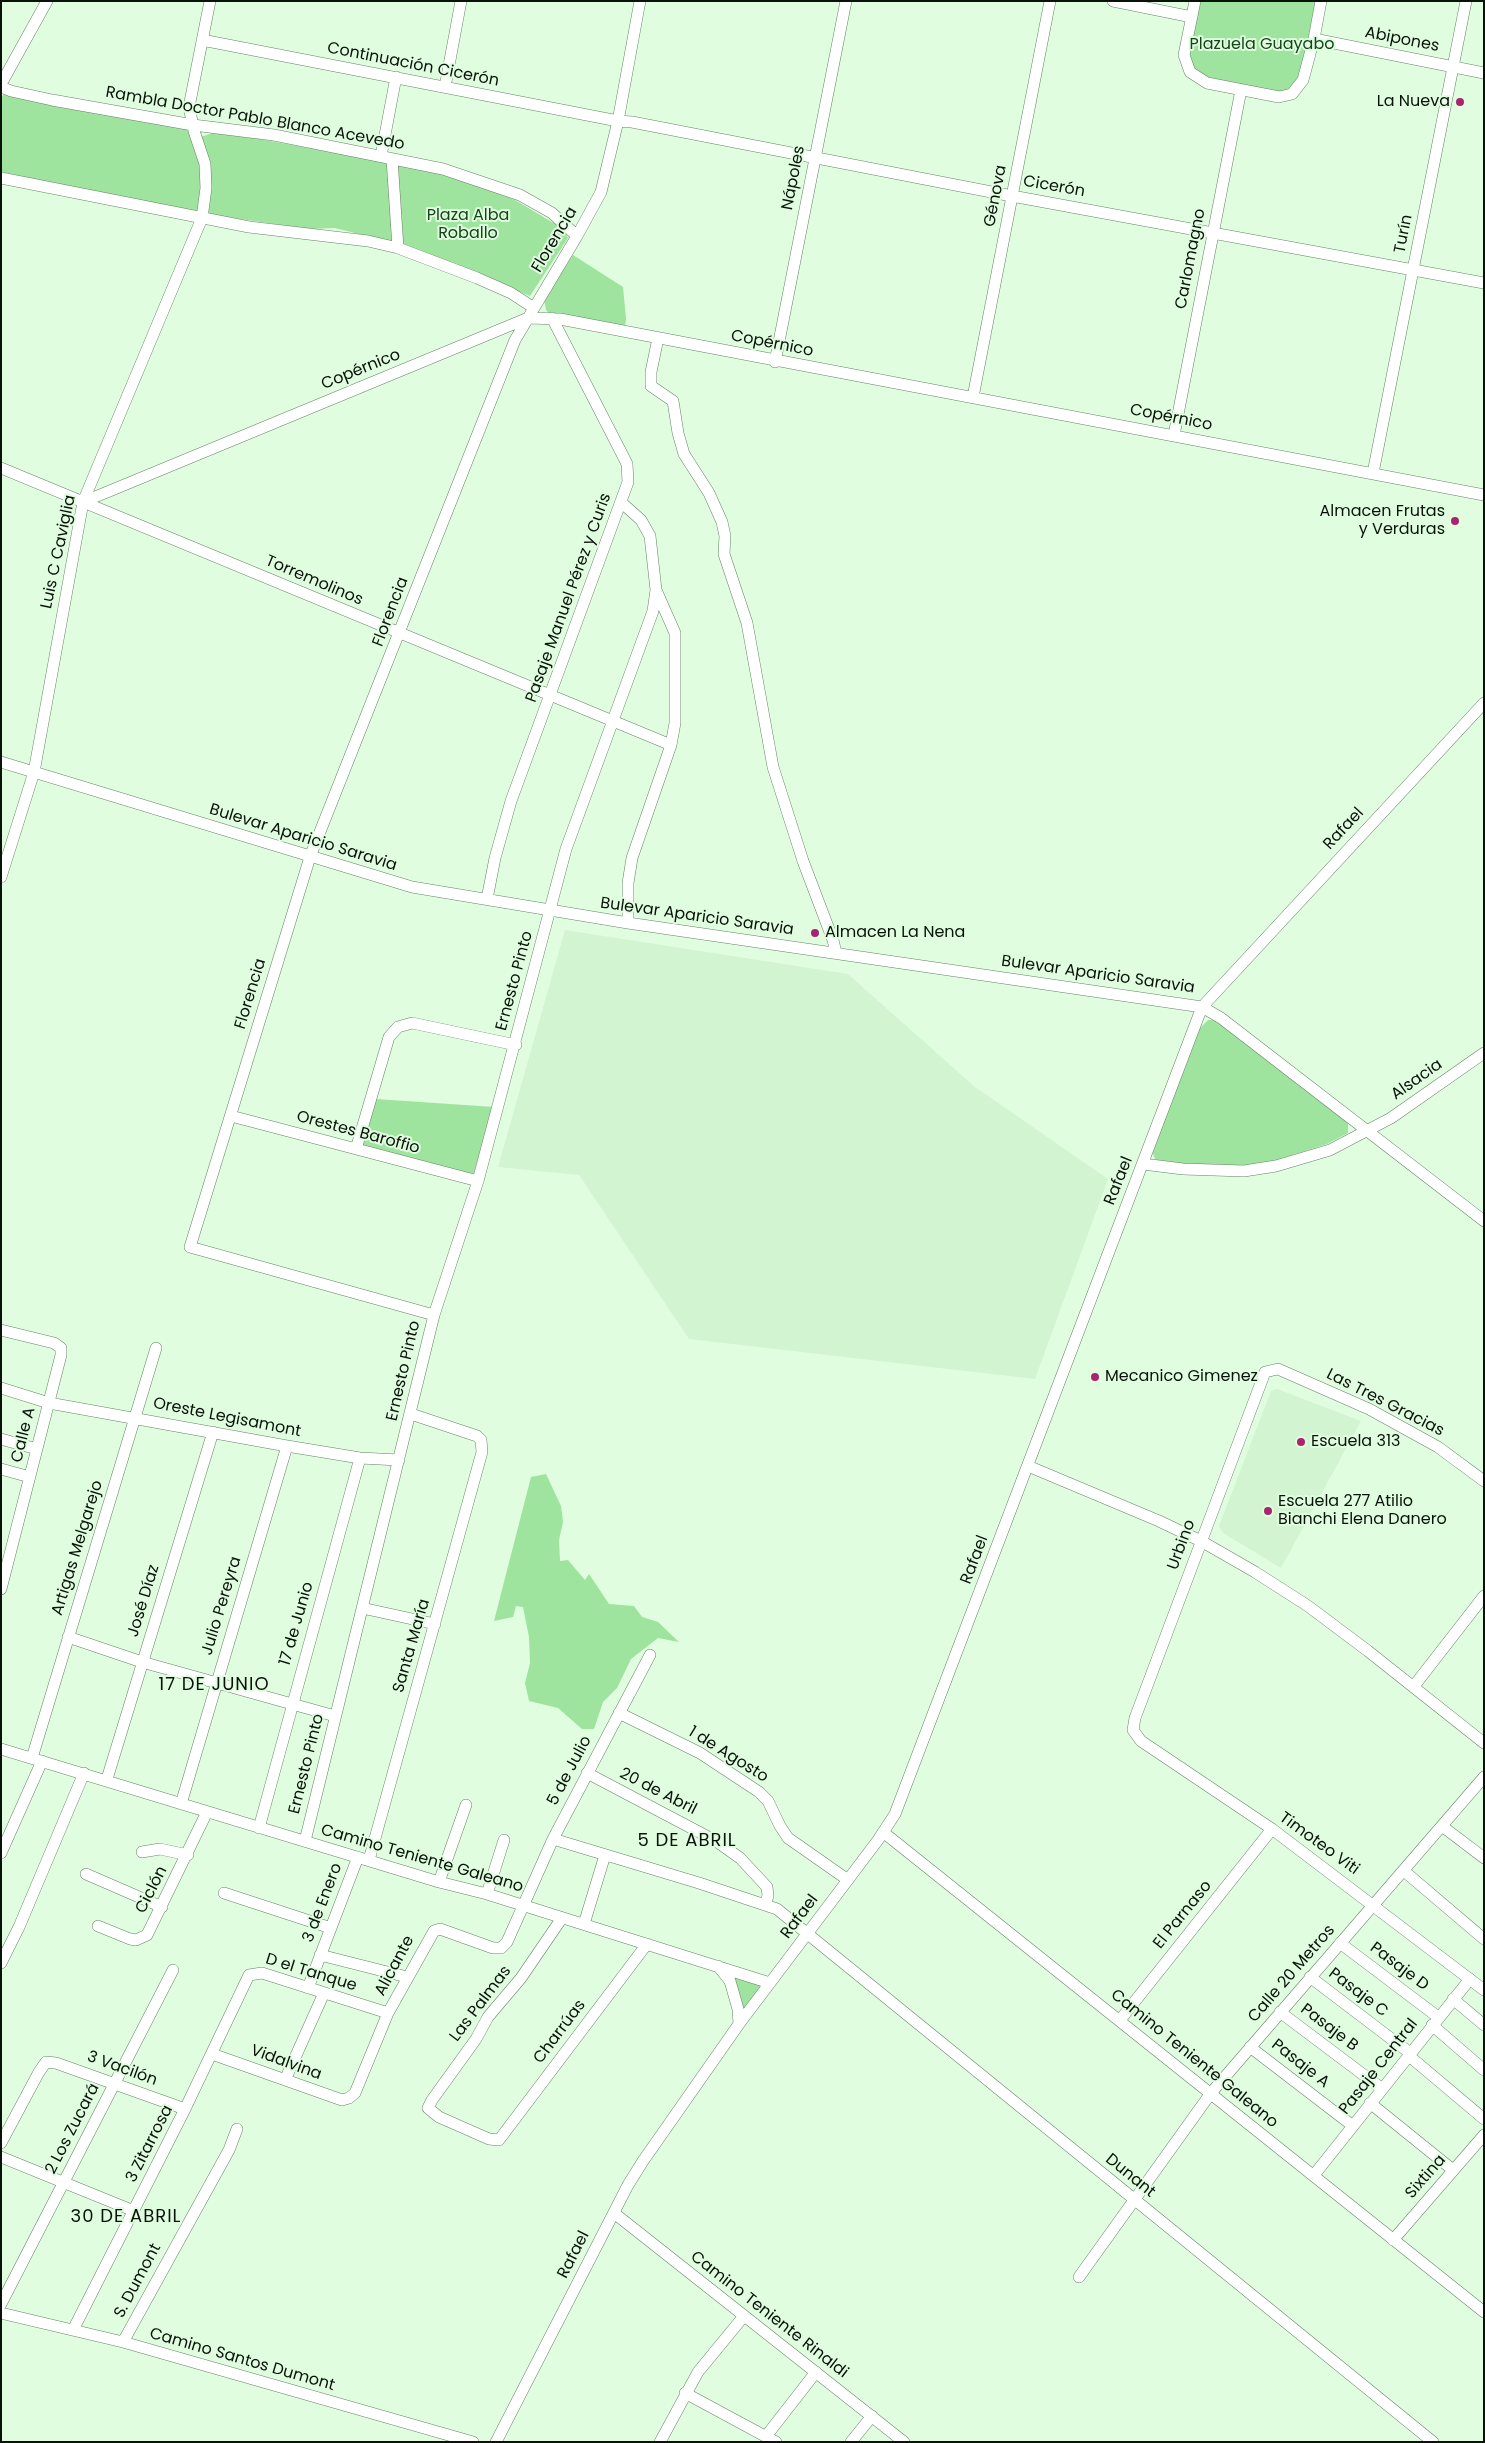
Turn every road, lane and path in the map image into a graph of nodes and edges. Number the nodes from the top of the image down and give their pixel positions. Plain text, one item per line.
1 (47, 1) edge
2 (210, 1) edge
3 (461, 1) edge
4 (640, 1) edge
5 (846, 1) edge
6 (1050, 1) edge
7 (1113, 1) edge
8 (1195, 1) edge
9 (1320, 1) edge
10 (1466, 1) edge
11 (1192, 17) junction
12 (1314, 39) junction
13 (202, 40) junction
14 (1453, 67) junction
15 (1484, 72) edge
16 (396, 77) junction
17 (1, 85) edge
18 (445, 88) junction
19 (1241, 90) junction
20 (618, 121) junction
21 (192, 125) junction
22 (814, 157) junction
23 (387, 158) junction
24 (1, 178) edge
25 (1012, 196) junction
26 (202, 218) junction
27 (1212, 232) junction
28 (577, 236) junction
29 (398, 248) junction
30 (1413, 269) junction
31 (1484, 283) edge
32 (531, 313) junction
33 (552, 318) junction
34 (658, 338) junction
35 (775, 362) junction
36 (973, 397) junction
37 (1174, 435) junction
38 (1, 468) edge
39 (1373, 473) junction
40 (1484, 495) edge
41 (84, 502) junction
42 (622, 503) junction
43 (656, 590) junction
44 (400, 634) junction
45 (549, 695) junction
46 (1484, 703) edge
47 (612, 721) junction
48 (671, 745) junction
49 (1, 762) edge
50 (34, 772) junction
51 (310, 857) junction
52 (1, 877) edge
53 (487, 899) junction
54 (550, 911) junction
55 (628, 923) junction
56 (836, 953) junction
57 (1202, 1007) junction
58 (516, 1045) junction
59 (1484, 1053) edge
60 (230, 1116) junction
61 (1368, 1131) junction
62 (356, 1149) junction
63 (1143, 1164) junction
64 (478, 1181) junction
65 (1484, 1221) edge
66 (434, 1315) junction
67 (1, 1330) edge
68 (156, 1348) dead end
69 (1265, 1372) joint
70 (1, 1388) edge
71 (49, 1403) junction
72 (411, 1414) junction
73 (135, 1417) junction
74 (213, 1432) junction
75 (1, 1438) edge
76 (286, 1446) junction
77 (37, 1449) junction
78 (360, 1458) junction
79 (400, 1460) junction
80 (1028, 1466) junction
81 (1, 1469) edge
82 (30, 1477) junction
83 (1484, 1481) edge
84 (1201, 1541) junction
85 (1, 1589) edge
86 (1484, 1596) edge
87 (362, 1608) junction
88 (435, 1624) junction
89 (68, 1637) junction
90 (650, 1655) dead end
91 (142, 1662) junction
92 (216, 1684) junction
93 (1414, 1686) junction
94 (291, 1704) junction
95 (619, 1713) junction
96 (335, 1716) junction
97 (1133, 1730) joint
98 (1484, 1743) edge
99 (1, 1749) edge
100 (37, 1759) junction
101 (84, 1773) junction
102 (587, 1773) junction
103 (1484, 1777) edge
104 (107, 1779) junction
105 (181, 1804) junction
106 (466, 1805) dead end
107 (207, 1812) junction
108 (1442, 1826) junction
109 (259, 1828) junction
110 (1272, 1830) junction
111 (883, 1832) junction
112 (552, 1839) junction
113 (504, 1840) dead end
114 (305, 1842) junction
115 (142, 1852) dead end
116 (1, 1853) edge
117 (188, 1855) junction
118 (605, 1855) junction
119 (1484, 1858) edge
120 (363, 1859) junction
121 (1404, 1871) junction
122 (86, 1874) dead end
123 (848, 1880) junction
124 (440, 1882) junction
125 (224, 1893) dead end
126 (487, 1894) junction
127 (765, 1904) junction
128 (1374, 1905) junction
129 (525, 1906) junction
130 (162, 1907) junction
131 (562, 1918) junction
132 (584, 1924) junction
133 (98, 1926) dead end
134 (331, 1928) junction
135 (807, 1935) junction
136 (1484, 1939) edge
137 (1340, 1943) junction
138 (647, 1944) junction
139 (320, 1955) junction
140 (1, 1963) edge
141 (718, 1966) junction
142 (173, 1970) dead end
143 (254, 1973) joint
144 (407, 1977) junction
145 (1310, 1977) junction
146 (1470, 1979) junction
147 (770, 1982) junction
148 (308, 1988) junction
149 (1484, 1990) edge
150 (324, 1993) junction
151 (1453, 1999) junction
152 (1280, 2012) junction
153 (388, 2013) junction
154 (1120, 2020) junction
155 (1435, 2021) junction
156 (739, 2024) junction
157 (1484, 2025) edge
158 (1250, 2046) junction
159 (212, 2054) junction
160 (1409, 2054) junction
161 (1484, 2070) edge
162 (285, 2080) junction
163 (114, 2084) junction
164 (1381, 2088) junction
165 (1211, 2093) junction
166 (349, 2098) joint
167 (1370, 2103) junction
168 (185, 2109) junction
169 (1484, 2119) edge
170 (1353, 2126) junction
171 (237, 2129) dead end
172 (1484, 2136) edge
173 (499, 2140) joint
174 (1, 2143) edge
175 (1, 2157) edge
176 (1452, 2170) junction
177 (1314, 2175) junction
178 (64, 2182) junction
179 (1132, 2200) junction
180 (134, 2211) junction
181 (614, 2213) junction
182 (1393, 2240) junction
183 (1079, 2277) dead end
184 (1, 2304) edge
185 (1484, 2312) edge
186 (1, 2313) edge
187 (744, 2316) junction
188 (72, 2330) junction
189 (123, 2342) junction
190 (816, 2372) junction
191 (685, 2393) junction
192 (872, 2416) junction
193 (772, 2438) edge
194 (473, 2442) edge
195 (496, 2442) edge
196 (660, 2442) edge
197 (851, 2442) edge
198 (904, 2442) edge
199 (1432, 2442) edge

1 - 17 street
2 - 13 street, Luis C Caviglia
3 - 18 street
4 - 20 street, Florencia
5 - 22 street, Nápoles
6 - 25 street, Génova
7 - 11 street
8 - 11 street
9 - 12 street
10 - 14 street, Turín
11 - 19 street
12 - 14 street, Abipones
12 - 19 street
13 - 16 street, Continuación Cicerón
13 - 21 street, Luis C Caviglia
14 - 15 street, Abipones
14 - 30 street, Turín
16 - 18 street, Continuación Cicerón
16 - 23 street
17 - 21 street, Rambla Doctor Pablo Blanco Acevedo
18 - 20 street, Continuación Cicerón
19 - 27 street, Carlomagno
20 - 22 street, Cicerón
20 - 28 street, Florencia
21 - 23 street, Rambla Doctor Pablo Blanco Acevedo
21 - 26 street, Luis C Caviglia
22 - 25 street, Cicerón
22 - 35 street, Nápoles
23 - 28 street, Rambla Doctor Pablo Blanco Acevedo
23 - 29 street
24 - 26 street
25 - 27 street, Cicerón
25 - 36 street, Génova
26 - 29 street
26 - 41 street, Luis C Caviglia
27 - 30 street, Cicerón
27 - 37 street, Carlomagno
28 - 32 street, Florencia
29 - 32 street
30 - 31 street, Cicerón
30 - 39 street, Turín
32 - 33 street, Copérnico
32 - 41 street, Copérnico
32 - 44 street, Florencia
33 - 34 street, Copérnico
33 - 42 street, Pasaje Manuel Pérez y Curis
34 - 35 street, Copérnico
34 - 56 street
35 - 36 street, Copérnico
36 - 37 street, Copérnico
37 - 39 street, Copérnico
38 - 41 street, Torremolinos
39 - 40 street, Copérnico
41 - 44 street, Torremolinos
41 - 50 street, Luis C Caviglia
42 - 43 street
42 - 45 street, Pasaje Manuel Pérez y Curis
43 - 47 street, Ernesto Pinto
43 - 48 street
44 - 45 street, Torremolinos
44 - 51 street, Florencia
45 - 47 street, Torremolinos
45 - 53 street, Pasaje Manuel Pérez y Curis
46 - 57 street, Rafael
47 - 48 street, Torremolinos
47 - 54 street, Ernesto Pinto
48 - 55 street
49 - 50 street, Bulevar Aparicio Saravia
50 - 51 street, Bulevar Aparicio Saravia
50 - 52 street, Luis C Caviglia
51 - 53 street, Bulevar Aparicio Saravia
51 - 60 street, Florencia
53 - 54 street, Bulevar Aparicio Saravia
54 - 55 street, Bulevar Aparicio Saravia
54 - 58 street, Ernesto Pinto
55 - 56 street, Bulevar Aparicio Saravia
56 - 57 street, Bulevar Aparicio Saravia
57 - 61 street, Bulevar Aparicio Saravia
57 - 63 street, Rafael
58 - 62 street
58 - 64 street, Ernesto Pinto
59 - 61 street, Alsacia
60 - 62 street, Orestes Baroffio
60 - 66 street, Florencia
61 - 63 street, Alsacia
61 - 65 street, Bulevar Aparicio Saravia
62 - 64 street, Orestes Baroffio
63 - 80 street, Rafael
64 - 66 street, Ernesto Pinto
66 - 72 street, Ernesto Pinto
67 - 71 street, Calle A
68 - 73 street, Artigas Melgarejo
69 - 83 street, Las Tres Gracias
69 - 84 street, Urbino
70 - 71 street, Oreste Legisamont
71 - 73 street, Oreste Legisamont
71 - 77 street, Calle A
72 - 79 street, Ernesto Pinto
72 - 88 street, Santa María
73 - 74 street, Oreste Legisamont
73 - 89 street, Artigas Melgarejo
74 - 76 street, Oreste Legisamont
74 - 91 street, José Díaz
75 - 77 street
76 - 78 street, Oreste Legisamont
76 - 92 street, Julio Pereyra
77 - 82 street, Calle A
78 - 79 street, Oreste Legisamont
78 - 94 street, 17 de Junio
79 - 87 street, Ernesto Pinto
80 - 84 street
80 - 111 street, Rafael
81 - 82 street
82 - 85 street, Calle A
84 - 93 street
84 - 97 street, Urbino
86 - 93 street
87 - 88 street
87 - 96 street, Ernesto Pinto
88 - 120 street, Santa María
89 - 91 street
89 - 100 street, Artigas Melgarejo
90 - 95 street, 5 de Julio
91 - 92 street
91 - 104 street, José Díaz
92 - 94 street
92 - 105 street, Julio Pereyra
93 - 98 street
94 - 96 street
94 - 109 street, 17 de Junio
95 - 102 street, 5 de Julio
95 - 123 street, 1 de Agosto
96 - 114 street, Ernesto Pinto
97 - 110 street, Timoteo Viti
99 - 100 street, Camino Teniente Galeano
100 - 101 street, Camino Teniente Galeano
100 - 116 street, Artigas Melgarejo
101 - 104 street, Camino Teniente Galeano
101 - 140 street
102 - 112 street, 5 de Julio
102 - 127 street, 20 de Abril
103 - 108 street, Calle 20 Metros
104 - 105 street, Camino Teniente Galeano
105 - 107 street, Camino Teniente Galeano
106 - 124 street
107 - 109 street, Camino Teniente Galeano
107 - 117 street, Ciclón
108 - 119 street
108 - 121 street, Calle 20 Metros
109 - 114 street, Camino Teniente Galeano
110 - 128 street, Timoteo Viti
110 - 154 street, El Parnaso
111 - 123 street, Rafael
111 - 154 street, Camino Teniente Galeano
112 - 118 street, Dunant
112 - 129 street, 5 de Julio
113 - 126 street
114 - 120 street, Camino Teniente Galeano
115 - 117 street
117 - 130 street, Ciclón
118 - 127 street, Dunant
118 - 132 street
120 - 124 street, Camino Teniente Galeano
120 - 134 street, 3 de Enero
121 - 128 street, Calle 20 Metros
121 - 136 street
122 - 130 street
123 - 135 street, Rafael
124 - 126 street, Camino Teniente Galeano
125 - 134 street
126 - 129 street, Camino Teniente Galeano
127 - 135 street, Dunant
128 - 137 street, Calle 20 Metros
128 - 146 street, Timoteo Viti
129 - 131 street, Camino Teniente Galeano
129 - 144 street, Alicante
130 - 133 street, Ciclón
131 - 132 street, Camino Teniente Galeano
131 - 173 street, Las Palmas
132 - 138 street, Camino Teniente Galeano
134 - 139 street, 3 de Enero
135 - 147 street, Rafael
135 - 179 street, Dunant
137 - 145 street, Calle 20 Metros
137 - 155 street, Pasaje D
138 - 141 street, Camino Teniente Galeano
138 - 173 street, Charrúas
139 - 144 street
139 - 148 street, 3 de Enero
141 - 147 street, Camino Teniente Galeano
141 - 156 street
142 - 163 street, 2 Los Zucará
143 - 148 street, D el Tanque
143 - 159 street, 3 Zitarrosa
144 - 153 street, Alicante
145 - 152 street, Calle 20 Metros
145 - 160 street, Pasaje C
146 - 149 street, Timoteo Viti
146 - 151 street, Pasaje Central
147 - 156 street, Rafael
148 - 150 street, D el Tanque
150 - 153 street, D el Tanque
150 - 162 street
151 - 155 street, Pasaje Central
151 - 157 street
152 - 158 street, Calle 20 Metros
152 - 164 street, Pasaje B
153 - 166 street, Alicante
154 - 165 street, Camino Teniente Galeano
155 - 160 street, Pasaje Central
155 - 161 street, Pasaje D
156 - 181 street, Rafael
158 - 165 street, Calle 20 Metros
158 - 170 street, Pasaje A
159 - 162 street, Vidalvina
159 - 168 street, 3 Zitarrosa
160 - 164 street, Pasaje Central
160 - 169 street, Pasaje C
162 - 166 street, Vidalvina
163 - 168 street, 3 Vacilón
163 - 174 street, 3 Vacilón
163 - 178 street, 2 Los Zucará
164 - 167 street, Pasaje Central
165 - 177 street, Camino Teniente Galeano
165 - 179 street, Calle 20 Metros
167 - 170 street, Pasaje Central
167 - 176 street
168 - 180 street, 3 Zitarrosa
170 - 177 street, Pasaje Central
171 - 189 street, S. Dumont
172 - 176 street, Sixtina
175 - 178 street
176 - 182 street, Sixtina
177 - 182 street, Camino Teniente Galeano
178 - 180 street
178 - 184 street, 2 Los Zucará
179 - 183 street, Calle 20 Metros
179 - 199 street, Dunant
180 - 188 street, 3 Zitarrosa
181 - 187 street, Camino Teniente Rinaldi
181 - 195 street, Rafael
182 - 185 street, Camino Teniente Galeano
186 - 188 street, Camino Santos Dumont
187 - 190 street, Camino Teniente Rinaldi
187 - 191 street
188 - 189 street, Camino Santos Dumont
189 - 194 street, Camino Santos Dumont
190 - 192 street, Camino Teniente Rinaldi
190 - 193 street
191 - 193 street
191 - 196 street
192 - 197 street
192 - 198 street, Camino Teniente Rinaldi

